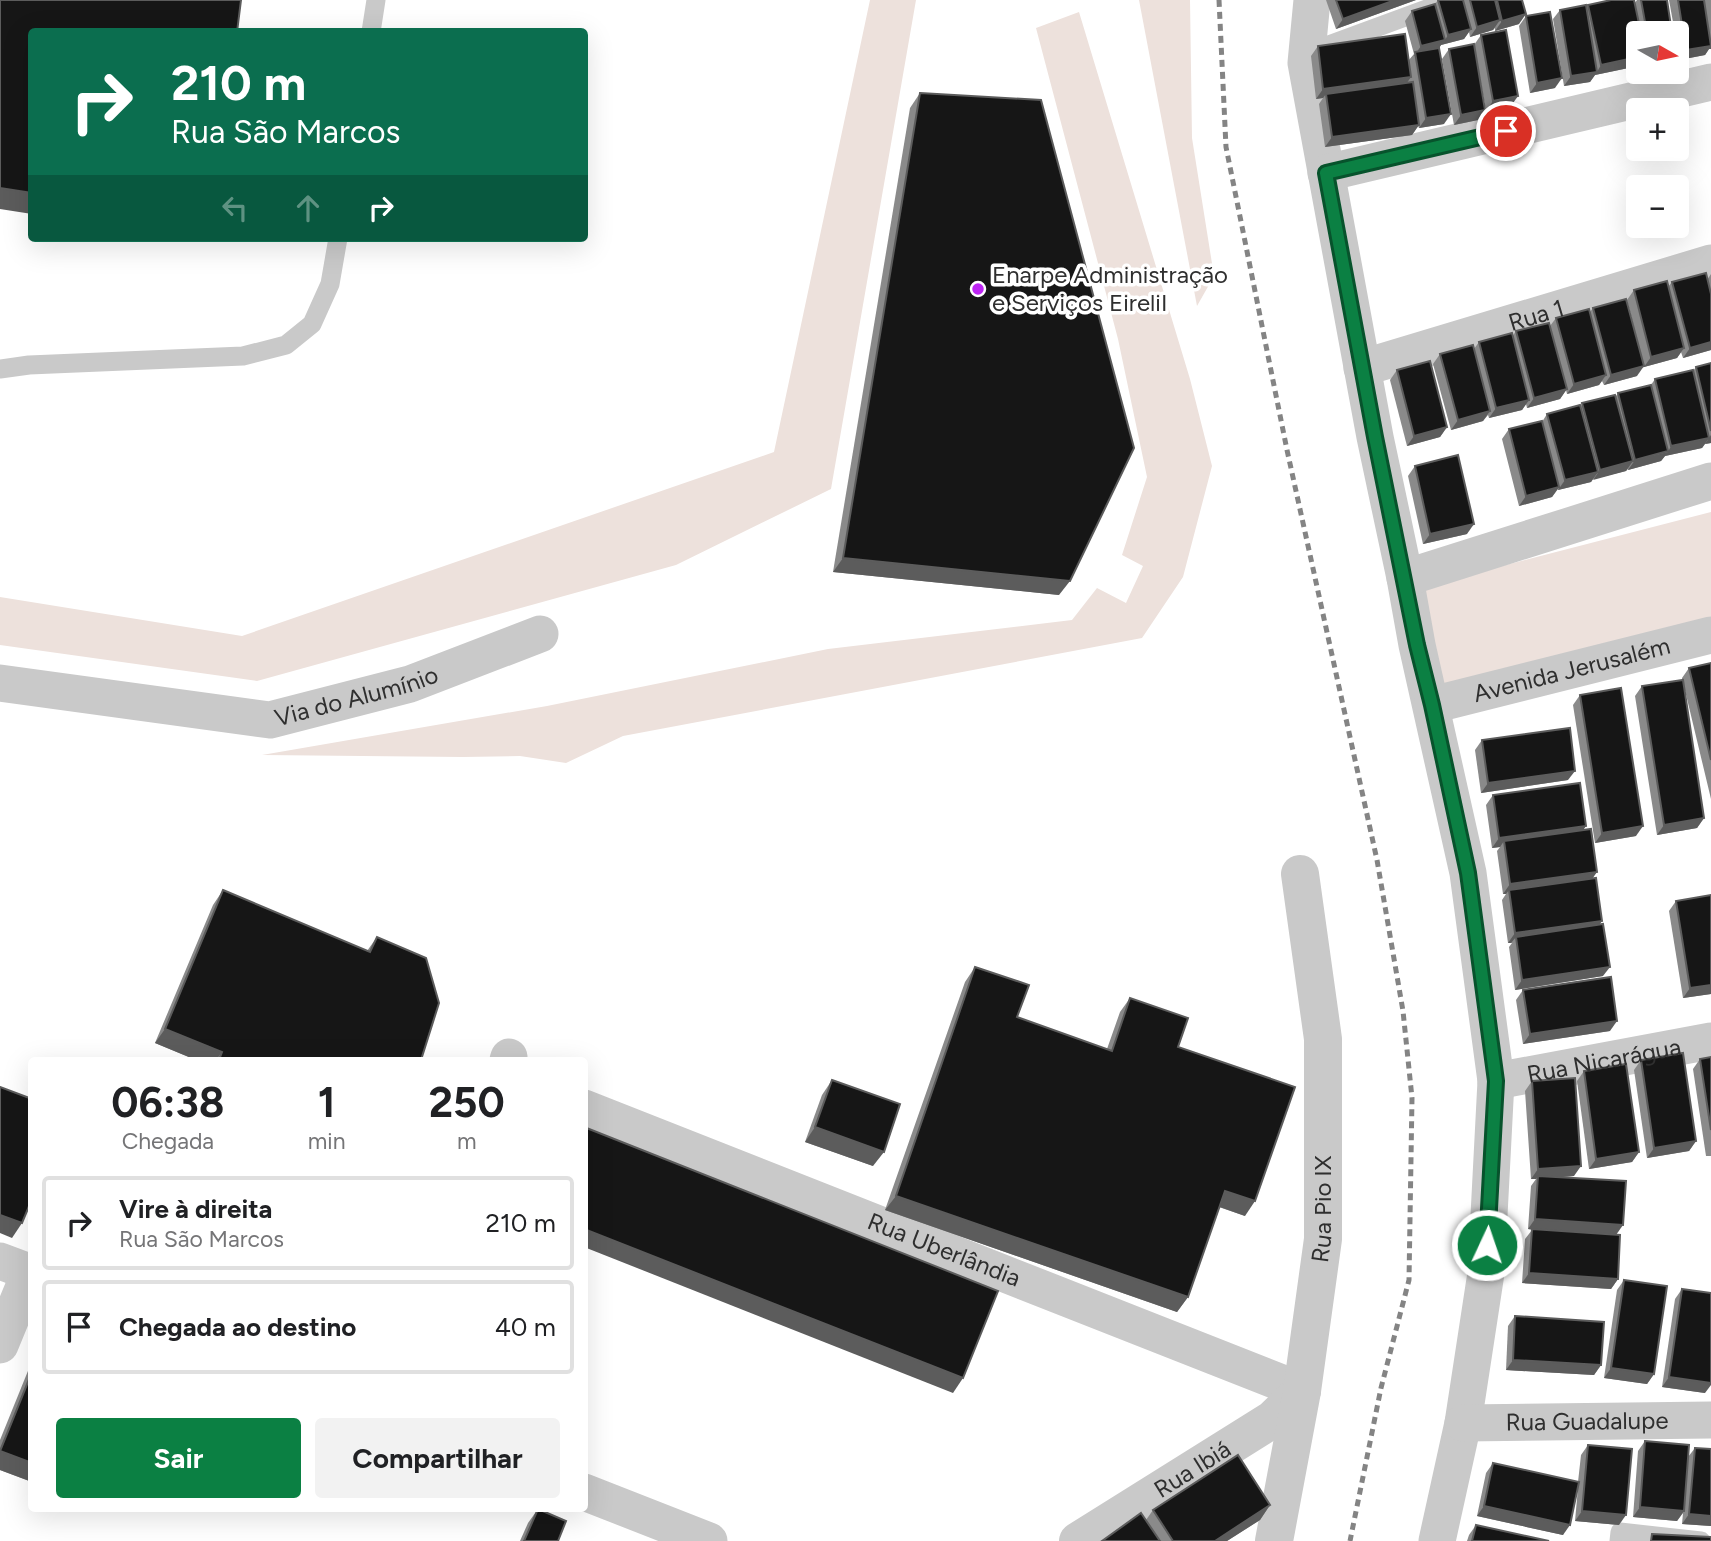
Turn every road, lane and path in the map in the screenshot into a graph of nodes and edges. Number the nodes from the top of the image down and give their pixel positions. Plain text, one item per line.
1 (376, 0) edge
2 (1312, 0) edge
3 (1451, 0) edge
4 (372, 28) edge
5 (1306, 53) junction
6 (1711, 82) edge
7 (1326, 173) junction
8 (337, 242) edge
9 (1711, 263) edge
10 (1362, 368) junction
11 (0, 369) edge
12 (1711, 481) edge
13 (1405, 578) junction
14 (540, 634) dead end
15 (1711, 635) edge
16 (0, 683) edge
17 (1432, 705) junction
18 (1300, 874) dead end
19 (1711, 1041) edge
20 (1496, 1081) junction
21 (588, 1110) edge
22 (20, 1269) edge
23 (0, 1345) edge
24 (1302, 1391) junction
25 (1711, 1420) edge
26 (1463, 1423) junction
27 (588, 1494) edge
28 (709, 1541) edge
29 (1078, 1541) edge
30 (1273, 1541) edge
31 (1437, 1541) edge
32 (1619, 1541) edge
33 (1701, 1541) edge

1 - 4 lane
2 - 5 street
3 - 5 lane
5 - 7 street
6 - 7 street
7 - 10 street
8 - 11 lane
9 - 10 street, Rua 1
10 - 13 street
12 - 13 street
13 - 17 street
14 - 16 street, Via do Alumínio
15 - 17 street, Avenida Jerusalém
17 - 20 street
18 - 24 street, Rua Pio IX
19 - 20 street, Rua Nicarágua
20 - 26 street
21 - 24 street, Rua Uberlândia
22 - 23 street
24 - 29 street, Rua Ibiá
24 - 30 street, Rua Pio IX
25 - 26 street, Rua Guadalupe
26 - 31 street
27 - 28 street
32 - 33 lane

